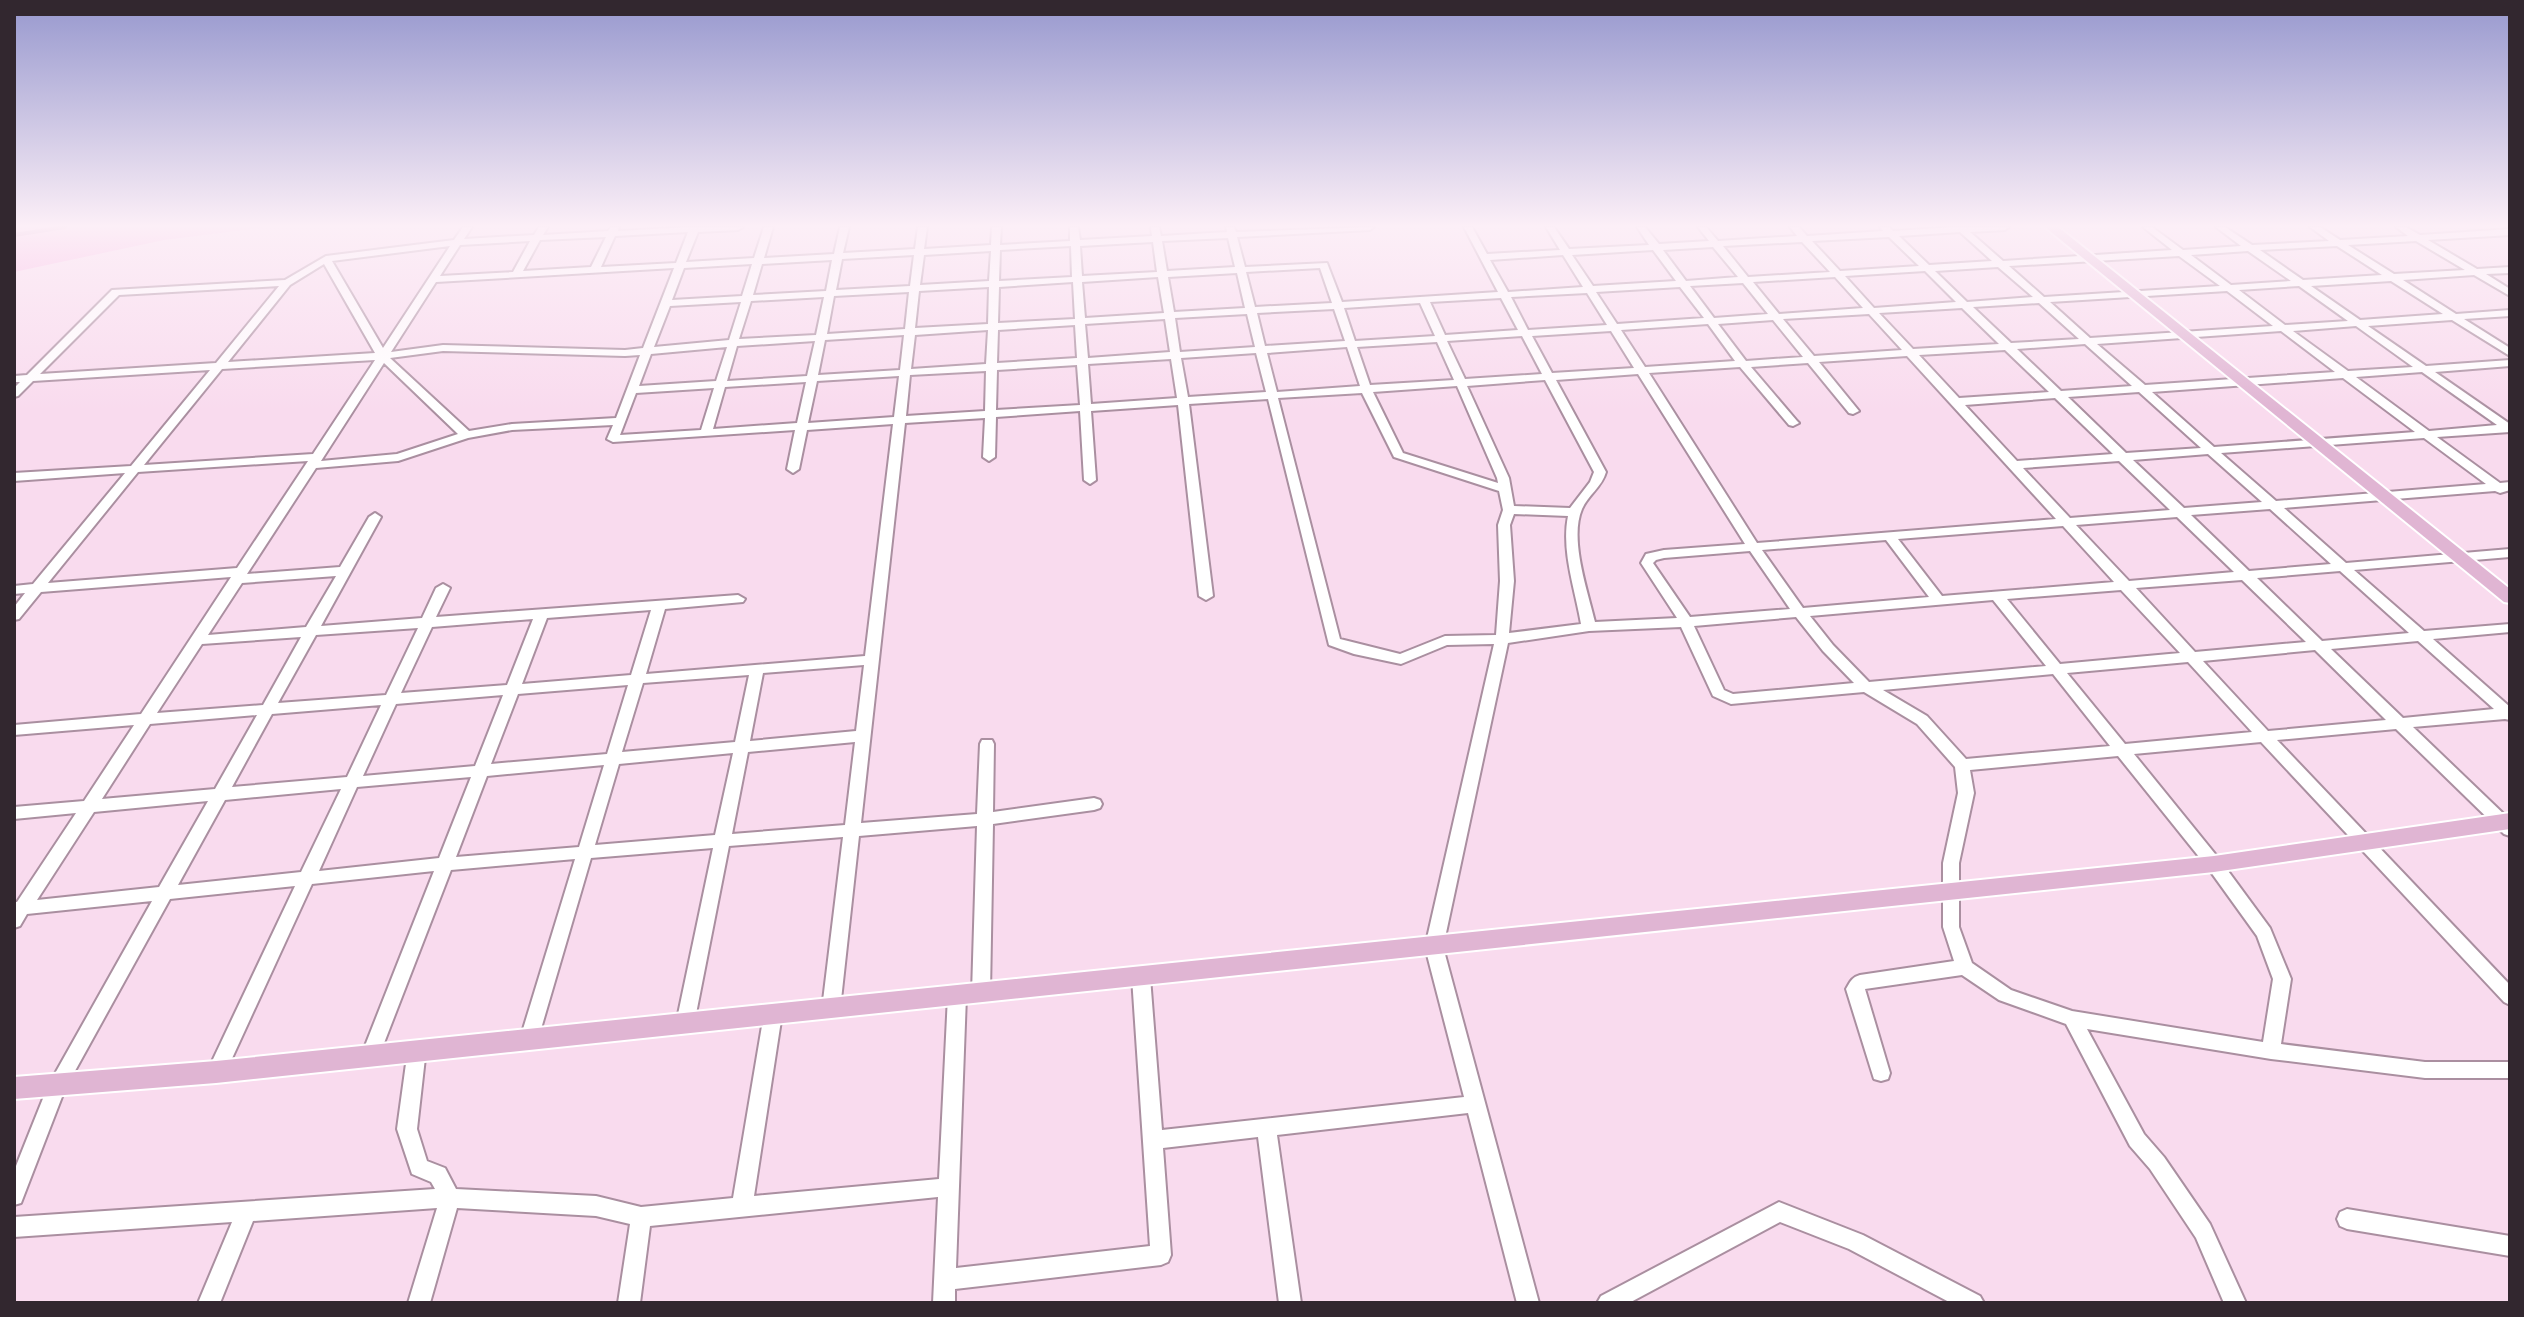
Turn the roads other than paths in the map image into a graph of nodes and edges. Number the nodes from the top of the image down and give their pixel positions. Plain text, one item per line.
1 (183, 288) edge
2 (283, 288) edge
3 (343, 288) edge
4 (426, 288) edge
5 (671, 288) edge
6 (750, 288) edge
7 (831, 288) edge
8 (924, 288) edge
9 (994, 288) edge
10 (1078, 288) edge
11 (1164, 288) edge
12 (1246, 288) edge
13 (1332, 288) edge
14 (1502, 288) edge
15 (1598, 288) edge
16 (1687, 288) edge
17 (1753, 288) edge
18 (1850, 288) edge
19 (1948, 288) edge
20 (2029, 288) edge
21 (2128, 288) edge
22 (2223, 288) edge
23 (2230, 288) edge
24 (2309, 288) edge
25 (2410, 288) edge
26 (915, 289) junction
27 (1590, 289) junction
28 (830, 294) junction
29 (2135, 294) junction
30 (1505, 295) junction
31 (747, 299) junction
32 (1424, 300) junction
33 (2042, 300) junction
34 (665, 303) junction
35 (1337, 305) junction
36 (1965, 305) junction
37 (1251, 310) junction
38 (1871, 311) junction
39 (2510, 313) edge
40 (1169, 316) junction
41 (2453, 316) junction
42 (1776, 317) junction
43 (1080, 321) junction
44 (1711, 321) junction
45 (2358, 323) junction
46 (993, 327) junction
47 (1614, 327) junction
48 (2283, 328) junction
49 (910, 332) junction
50 (1525, 333) junction
51 (2184, 334) junction
52 (821, 337) junction
53 (1441, 338) junction
54 (2088, 341) junction
55 (733, 343) junction
56 (1351, 344) junction
57 (2008, 346) junction
58 (1261, 350) junction
59 (647, 351) junction
60 (1910, 353) junction
61 (2510, 353) edge
62 (1175, 355) junction
63 (382, 356) junction
64 (1810, 359) junction
65 (1083, 361) junction
66 (2510, 363) edge
67 (1743, 364) junction
68 (219, 366) junction
69 (991, 367) junction
70 (2425, 369) junction
71 (1642, 370) junction
72 (905, 372) junction
73 (2347, 375) junction
74 (1549, 377) junction
75 (30, 378) junction
76 (812, 378) junction
77 (14, 379) edge
78 (2243, 382) junction
79 (1461, 383) junction
80 (721, 384) junction
81 (1366, 389) junction
82 (2142, 389) junction
83 (632, 390) junction
84 (14, 394) edge
85 (1272, 395) junction
86 (2059, 395) junction
87 (1183, 402) junction
88 (1956, 402) junction
89 (1086, 408) junction
90 (1853, 411) dead end
91 (990, 414) junction
92 (900, 420) junction
93 (620, 421) junction
94 (1793, 423) dead end
95 (802, 426) junction
96 (2510, 428) edge
97 (706, 433) junction
98 (2426, 434) junction
99 (466, 435) junction
100 (2317, 442) junction
101 (2211, 450) junction
102 (989, 457) dead end
103 (2123, 457) junction
104 (313, 461) junction
105 (2014, 465) junction
106 (135, 469) junction
107 (793, 469) dead end
108 (14, 477) edge
109 (1090, 480) dead end
110 (2504, 487) edge
111 (1506, 489) junction
112 (2384, 496) junction
113 (2510, 496) edge
114 (2273, 505) junction
115 (1509, 510) junction
116 (1574, 512) junction
117 (2180, 512) junction
118 (375, 517) dead end
119 (2066, 521) junction
120 (1889, 536) junction
121 (1753, 546) junction
122 (2510, 553) edge
123 (2459, 557) junction
124 (2342, 567) junction
125 (344, 571) junction
126 (2245, 575) junction
127 (238, 576) junction
128 (2125, 585) junction
129 (37, 588) junction
130 (443, 588) dead end
131 (14, 590) edge
132 (1206, 596) dead end
133 (1997, 596) junction
134 (2510, 598) edge
135 (738, 599) dead end
136 (1939, 601) junction
137 (659, 605) junction
138 (1799, 612) junction
139 (542, 614) junction
140 (14, 616) edge
141 (1686, 622) junction
142 (427, 623) junction
143 (1589, 627) junction
144 (2510, 628) edge
145 (310, 632) junction
146 (2421, 636) junction
147 (1502, 639) junction
148 (196, 640) junction
149 (2317, 645) junction
150 (2191, 656) junction
151 (870, 660) junction
152 (2056, 668) junction
153 (757, 670) junction
154 (636, 679) junction
155 (1865, 686) junction
156 (513, 690) junction
157 (391, 700) junction
158 (266, 710) junction
159 (2509, 714) edge
160 (144, 720) junction
161 (2398, 724) junction
162 (14, 730) edge
163 (862, 736) junction
164 (2265, 736) junction
165 (987, 744) dead end
166 (741, 747) junction
167 (2122, 750) junction
168 (613, 759) junction
169 (1962, 765) junction
170 (481, 771) junction
171 (352, 783) junction
172 (218, 795) junction
173 (1094, 804) dead end
174 (88, 806) junction
175 (14, 813) edge
176 (986, 819) junction
177 (2507, 824) edge
178 (851, 831) junction
179 (722, 841) junction
180 (2363, 843) junction
181 (584, 854) junction
182 (444, 864) junction
183 (2214, 864) junction
184 (306, 878) junction
185 (1953, 891) junction
186 (161, 896) junction
187 (16, 913) edge
188 (1434, 947) junction
189 (1965, 967) junction
190 (1141, 977) junction
191 (981, 993) junction
192 (957, 996) junction
193 (2510, 997) edge
194 (831, 1009) junction
195 (773, 1014) junction
196 (2072, 1019) junction
197 (685, 1024) junction
198 (529, 1039) junction
199 (417, 1049) junction
200 (2271, 1051) junction
201 (370, 1056) junction
202 (2510, 1070) edge
203 (216, 1072) junction
204 (1881, 1073) dead end
205 (57, 1086) junction
206 (14, 1088) edge
207 (1476, 1104) junction
208 (1266, 1128) junction
209 (1153, 1140) junction
210 (949, 1187) junction
211 (14, 1196) edge
212 (450, 1198) junction
213 (742, 1206) junction
214 (247, 1211) junction
215 (641, 1217) junction
216 (2347, 1219) dead end
217 (14, 1227) edge
218 (2510, 1246) edge
219 (945, 1280) junction
220 (209, 1303) edge
221 (419, 1303) edge
222 (629, 1303) edge
223 (944, 1303) edge
224 (1290, 1303) edge
225 (1528, 1303) edge
226 (1608, 1303) edge
227 (1973, 1303) edge
228 (2235, 1303) edge

1 - 75 street
2 - 68 street
3 - 63 street
4 - 63 street
5 - 34 street
6 - 31 street
7 - 28 street
8 - 26 street
9 - 46 street
10 - 43 street
11 - 40 street
12 - 37 street
13 - 35 street
14 - 30 street
15 - 27 street
16 - 44 street
17 - 42 street
18 - 38 street
19 - 36 street
20 - 33 street
21 - 29 main road
22 - 29 street
23 - 48 street
24 - 45 street
25 - 41 street
26 - 28 street
26 - 49 street
27 - 30 street
27 - 47 street
28 - 31 street
28 - 52 street
29 - 33 street
29 - 51 main road
30 - 32 street
30 - 50 street
31 - 34 street
31 - 55 street
32 - 35 street
32 - 53 street
33 - 36 street
33 - 54 street
34 - 59 street
35 - 37 street
35 - 56 street
36 - 38 street
36 - 57 street
37 - 40 street
37 - 58 street
38 - 42 street
38 - 60 street
39 - 41 street
40 - 43 street
40 - 62 street
41 - 45 street
41 - 61 street
42 - 44 street
42 - 64 street
43 - 46 street
43 - 65 street
44 - 47 street
44 - 67 street
45 - 48 street
45 - 70 street
46 - 49 street
46 - 69 street
47 - 50 street
47 - 71 street
48 - 51 street
48 - 73 street
49 - 52 street
49 - 72 street
50 - 53 street
50 - 74 street
51 - 54 street
51 - 78 main road
52 - 55 street
52 - 76 street
53 - 56 street
53 - 79 street
54 - 57 street
54 - 82 street
55 - 59 street
55 - 80 street
56 - 58 street
56 - 81 street
57 - 60 street
57 - 86 street
58 - 62 street
58 - 85 street
59 - 63 street
59 - 83 street
60 - 64 street
60 - 88 street
62 - 65 street
62 - 87 street
63 - 68 street
63 - 99 street
63 - 104 street
64 - 67 street
64 - 90 street
65 - 69 street
65 - 89 street
66 - 70 street
67 - 71 street
67 - 94 street
68 - 75 street
68 - 106 street
69 - 72 street
69 - 91 street
70 - 73 street
70 - 96 street
71 - 74 street
71 - 121 street
72 - 76 street
72 - 92 street
73 - 78 street
73 - 98 street
74 - 79 street
74 - 116 street
75 - 77 street
75 - 84 street
76 - 80 street
76 - 95 street
78 - 82 street
78 - 100 main road
79 - 81 street
79 - 111 street
80 - 83 street
80 - 97 street
81 - 85 street
81 - 111 street
82 - 86 street
82 - 101 street
83 - 93 street
85 - 87 street
85 - 147 street
86 - 88 street
86 - 103 street
87 - 89 street
87 - 132 street
88 - 105 street
89 - 91 street
89 - 109 street
91 - 92 street
91 - 102 street
92 - 95 street
92 - 151 street
93 - 97 street
93 - 99 street
95 - 97 street
95 - 107 street
96 - 98 street
98 - 100 street
98 - 110 street
99 - 104 street
100 - 101 street
100 - 112 main road
101 - 103 street
101 - 114 street
103 - 105 street
103 - 117 street
104 - 106 street
104 - 127 street
105 - 119 street
106 - 108 street
106 - 129 street
110 - 112 street
110 - 113 street
111 - 115 street
112 - 114 street
112 - 123 main road
114 - 117 street
114 - 124 street
115 - 116 street
115 - 147 street
116 - 143 street
117 - 119 street
117 - 126 street
118 - 125 street
119 - 120 street
119 - 128 street
120 - 121 street
120 - 136 street
121 - 138 street
121 - 141 street
122 - 123 street
123 - 124 street
123 - 134 main road
124 - 126 street
124 - 146 street
125 - 127 street
125 - 145 street
126 - 128 street
126 - 149 street
127 - 129 street
127 - 148 street
128 - 133 street
128 - 150 street
129 - 131 street
129 - 140 street
130 - 142 street
133 - 136 street
133 - 152 street
135 - 137 street
136 - 138 street
137 - 139 street
137 - 154 street
138 - 141 street
138 - 155 street
139 - 142 street
139 - 156 street
141 - 143 street
141 - 155 street
142 - 145 street
142 - 157 street
143 - 147 street
144 - 146 street
145 - 148 street
145 - 158 street
146 - 149 street
146 - 159 street
147 - 188 street
148 - 160 street
149 - 150 street
149 - 161 street
150 - 152 street
150 - 164 street
151 - 153 street
151 - 163 street
152 - 155 street
152 - 167 street
153 - 154 street
153 - 166 street
154 - 156 street
154 - 168 street
155 - 169 street
156 - 157 street
156 - 170 street
157 - 158 street
157 - 171 street
158 - 160 street
158 - 172 street
159 - 161 street
160 - 162 street
160 - 174 street
161 - 164 street
161 - 177 street
163 - 166 street
163 - 178 street
164 - 167 street
164 - 180 street
165 - 176 street
166 - 168 street
166 - 179 street
167 - 169 street
167 - 183 street
168 - 170 street
168 - 181 street
169 - 185 street
170 - 171 street
170 - 182 street
171 - 172 street
171 - 184 street
172 - 174 street
172 - 186 street
173 - 176 street
174 - 175 street
174 - 187 street
176 - 178 street
176 - 191 street
177 - 180 main road
178 - 179 street
178 - 194 street
179 - 181 street
179 - 197 street
180 - 183 main road
180 - 193 street
181 - 182 street
181 - 198 street
182 - 184 street
182 - 201 street
183 - 185 main road
183 - 200 street
184 - 186 street
184 - 203 street
185 - 188 main road
185 - 189 street
186 - 187 street
186 - 205 street
188 - 190 main road
188 - 207 street
189 - 196 street
189 - 204 street
190 - 191 main road
190 - 209 street
191 - 192 main road
192 - 194 main road
192 - 210 street
194 - 195 main road
195 - 197 main road
195 - 213 street
196 - 200 street
196 - 228 street
197 - 198 main road
198 - 199 main road
199 - 201 main road
199 - 212 street
200 - 202 street
201 - 203 main road
203 - 205 main road
205 - 206 main road
205 - 211 street
207 - 208 street
207 - 225 street
208 - 209 street
208 - 224 street
209 - 219 street
210 - 213 street
210 - 219 street
212 - 214 street
212 - 215 street
212 - 221 street
213 - 215 street
214 - 217 street
214 - 220 street
215 - 222 street
216 - 218 street
219 - 223 street
226 - 227 street

